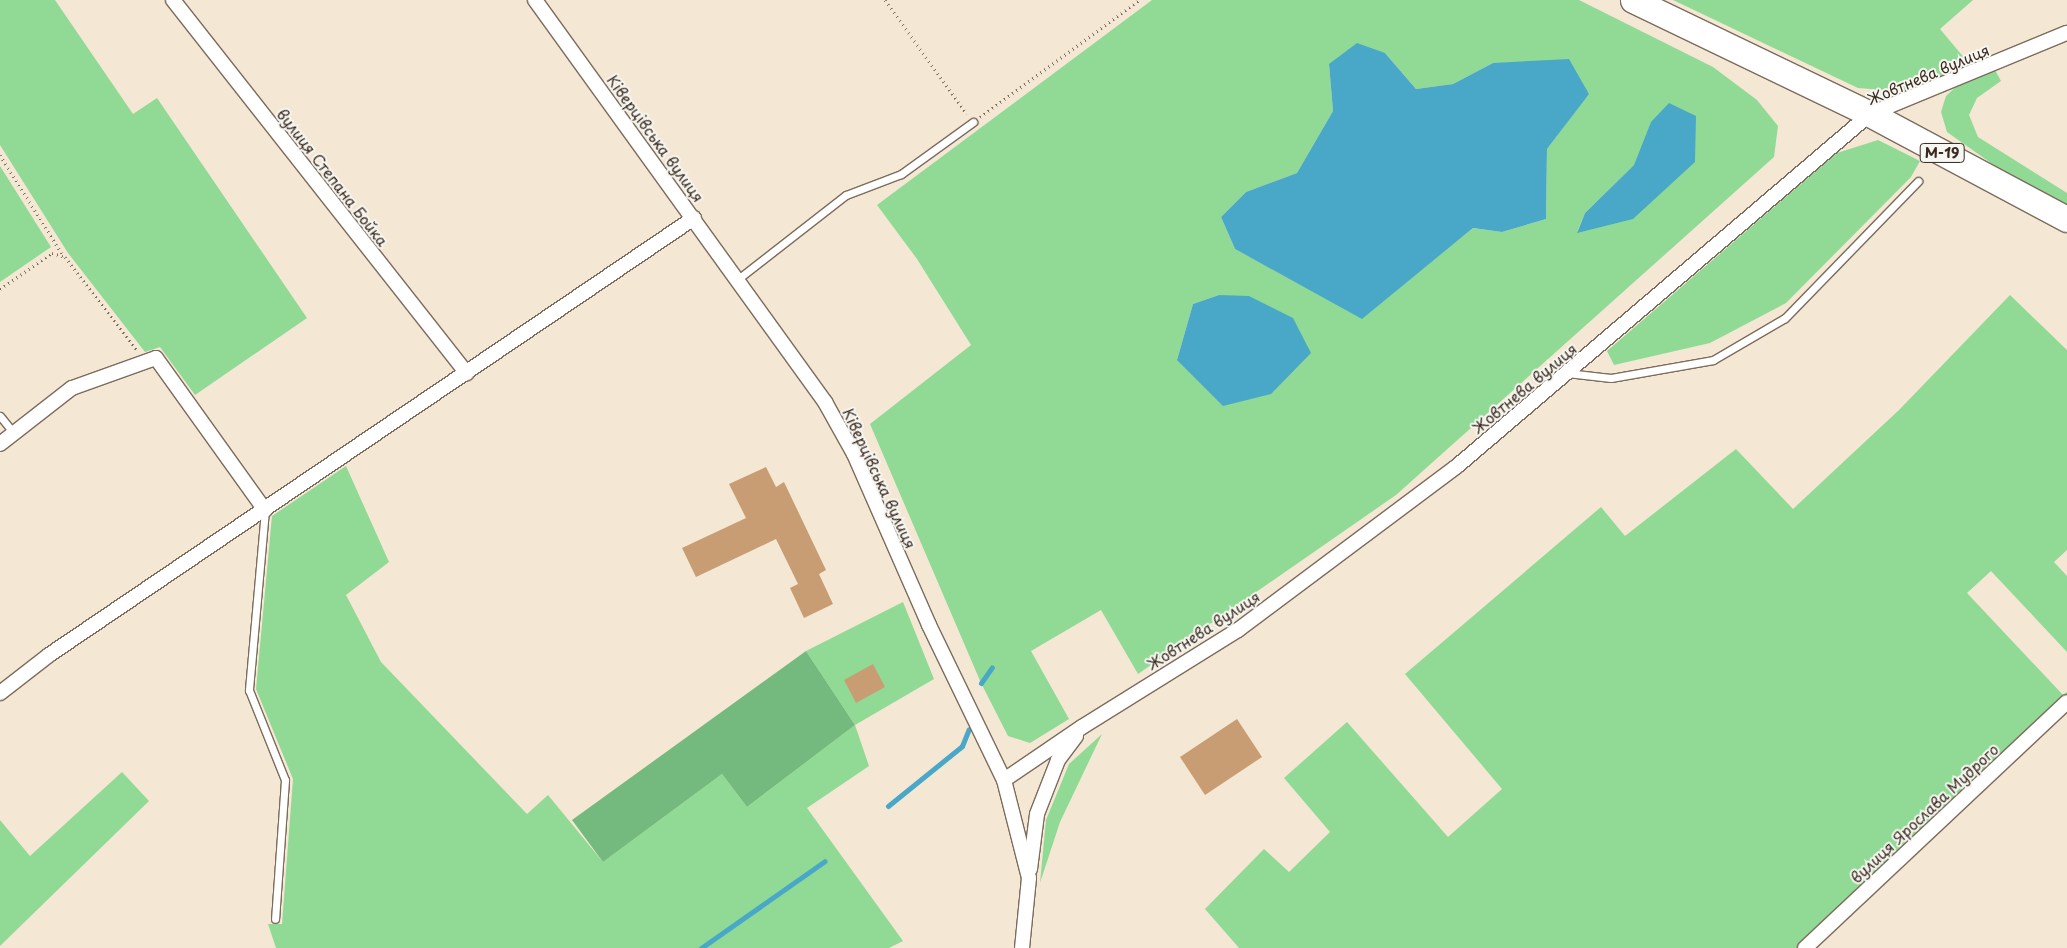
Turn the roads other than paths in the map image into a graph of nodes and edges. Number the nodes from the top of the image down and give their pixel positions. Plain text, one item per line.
1 (173, 0) edge
2 (535, 0) edge
3 (1632, 0) edge
4 (2067, 34) edge
5 (1870, 114) junction
6 (973, 122) road end
7 (1918, 181) dead end
8 (694, 218) junction
9 (2067, 220) edge
10 (738, 280) junction
11 (467, 373) junction
12 (1567, 373) junction
13 (0, 416) edge
14 (14, 433) junction
15 (0, 444) edge
16 (265, 510) junction
17 (0, 693) edge
18 (2067, 702) edge
19 (1082, 727) junction
20 (1004, 780) junction
21 (1029, 878) junction
22 (275, 919) dead end
23 (1022, 948) edge
24 (1804, 948) edge

1 - 11 street, вулиця Степана Бойка
2 - 8 street, Ківерцівська вулиця
3 - 5 highway, М-19
4 - 5 street, Жовтнева вулиця
5 - 9 highway, М-19
5 - 12 street, Жовтнева вулиця
6 - 10 lane
7 - 12 lane
8 - 10 street, Ківерцівська вулиця
8 - 11 street
10 - 20 street, Ківерцівська вулиця
11 - 16 street
12 - 19 street, Жовтнева вулиця
13 - 14 lane
14 - 15 street
14 - 16 street
16 - 17 street
16 - 22 lane
18 - 24 street, вулиця Ярослава Мудрого
19 - 20 street, Жовтнева вулиця
19 - 21 street
20 - 21 street, Ківерцівська вулиця
21 - 23 street, Ківерцівська вулиця

